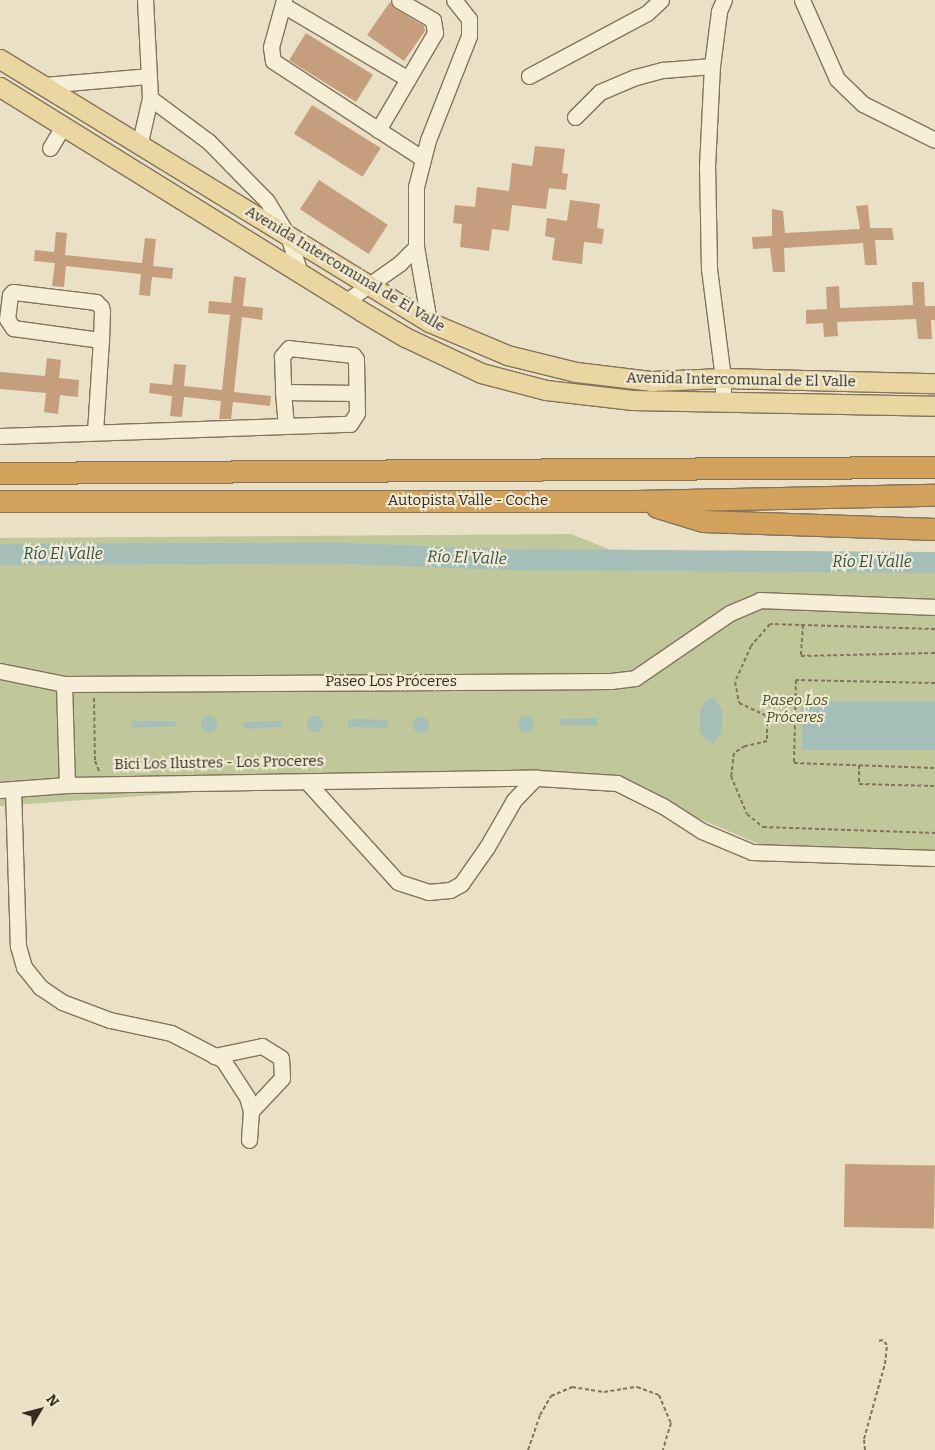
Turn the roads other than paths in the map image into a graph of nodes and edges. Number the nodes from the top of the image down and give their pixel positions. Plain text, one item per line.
1 (145, 0) edge
2 (399, 0) edge
3 (454, 0) edge
4 (661, 0) edge
5 (724, 0) edge
6 (802, 0) edge
7 (284, 2) edge
8 (0, 59) edge
9 (712, 66) junction
10 (148, 76) junction
11 (529, 76) dead end
12 (408, 79) junction
13 (44, 85) junction
14 (0, 87) edge
15 (150, 98) junction
16 (575, 117) dead end
17 (63, 126) junction
18 (378, 130) junction
19 (935, 140) edge
20 (140, 142) junction
21 (50, 148) dead end
22 (422, 158) junction
23 (288, 236) junction
24 (416, 247) junction
25 (300, 274) junction
26 (366, 284) junction
27 (345, 302) junction
28 (430, 322) junction
29 (101, 340) junction
30 (723, 378) junction
31 (935, 383) edge
32 (283, 392) junction
33 (356, 393) junction
34 (723, 401) junction
35 (935, 406) edge
36 (286, 426) junction
37 (95, 432) junction
38 (0, 436) edge
39 (935, 467) edge
40 (0, 473) edge
41 (935, 495) edge
42 (0, 501) edge
43 (637, 501) junction
44 (935, 529) edge
45 (935, 607) edge
46 (0, 671) edge
47 (64, 684) junction
48 (535, 778) junction
49 (309, 784) junction
50 (68, 785) junction
51 (6, 790) edge
52 (935, 858) edge
53 (214, 1056) junction
54 (251, 1111) junction
55 (249, 1140) dead end

1 - 10 street
2 - 12 street
3 - 22 street
4 - 11 street
5 - 9 street
6 - 19 street
7 - 12 street
7 - 18 street
8 - 13 main road, Avenida Intercomunal de El Valle
9 - 16 street
9 - 30 street
10 - 13 street
10 - 15 street
12 - 18 street
13 - 20 main road, Avenida Intercomunal de El Valle
14 - 17 main road, Avenida Intercomunal de El Valle
15 - 20 street
15 - 23 street
17 - 21 street
17 - 25 main road, Avenida Intercomunal de El Valle
18 - 22 street
20 - 23 main road, Avenida Intercomunal de El Valle
22 - 24 street
23 - 25 street
23 - 26 main road, Avenida Intercomunal de El Valle
24 - 26 street
24 - 28 street
25 - 27 main road, Avenida Intercomunal de El Valle
26 - 27 street
26 - 28 main road, Avenida Intercomunal de El Valle
27 - 34 main road, Avenida Intercomunal de El Valle
28 - 30 main road, Avenida Intercomunal de El Valle
29 - 29 street
29 - 37 street
30 - 31 main road, Avenida Intercomunal de El Valle
30 - 34 street
32 - 33 street
32 - 33 street
32 - 36 street
33 - 36 street
34 - 35 main road, Avenida Intercomunal de El Valle
36 - 37 street
37 - 38 street
39 - 40 highway, Autopista Valle - Coche
41 - 43 highway, Autopista Valle - Coche
42 - 43 highway, Autopista Valle - Coche
43 - 44 highway
45 - 47 street, Paseo Los Próceres
46 - 47 street, Paseo Los Próceres
47 - 50 street
48 - 49 street
48 - 49 street
48 - 52 street
49 - 50 street
50 - 51 street
51 - 53 street
53 - 54 street
53 - 54 street
54 - 55 street

